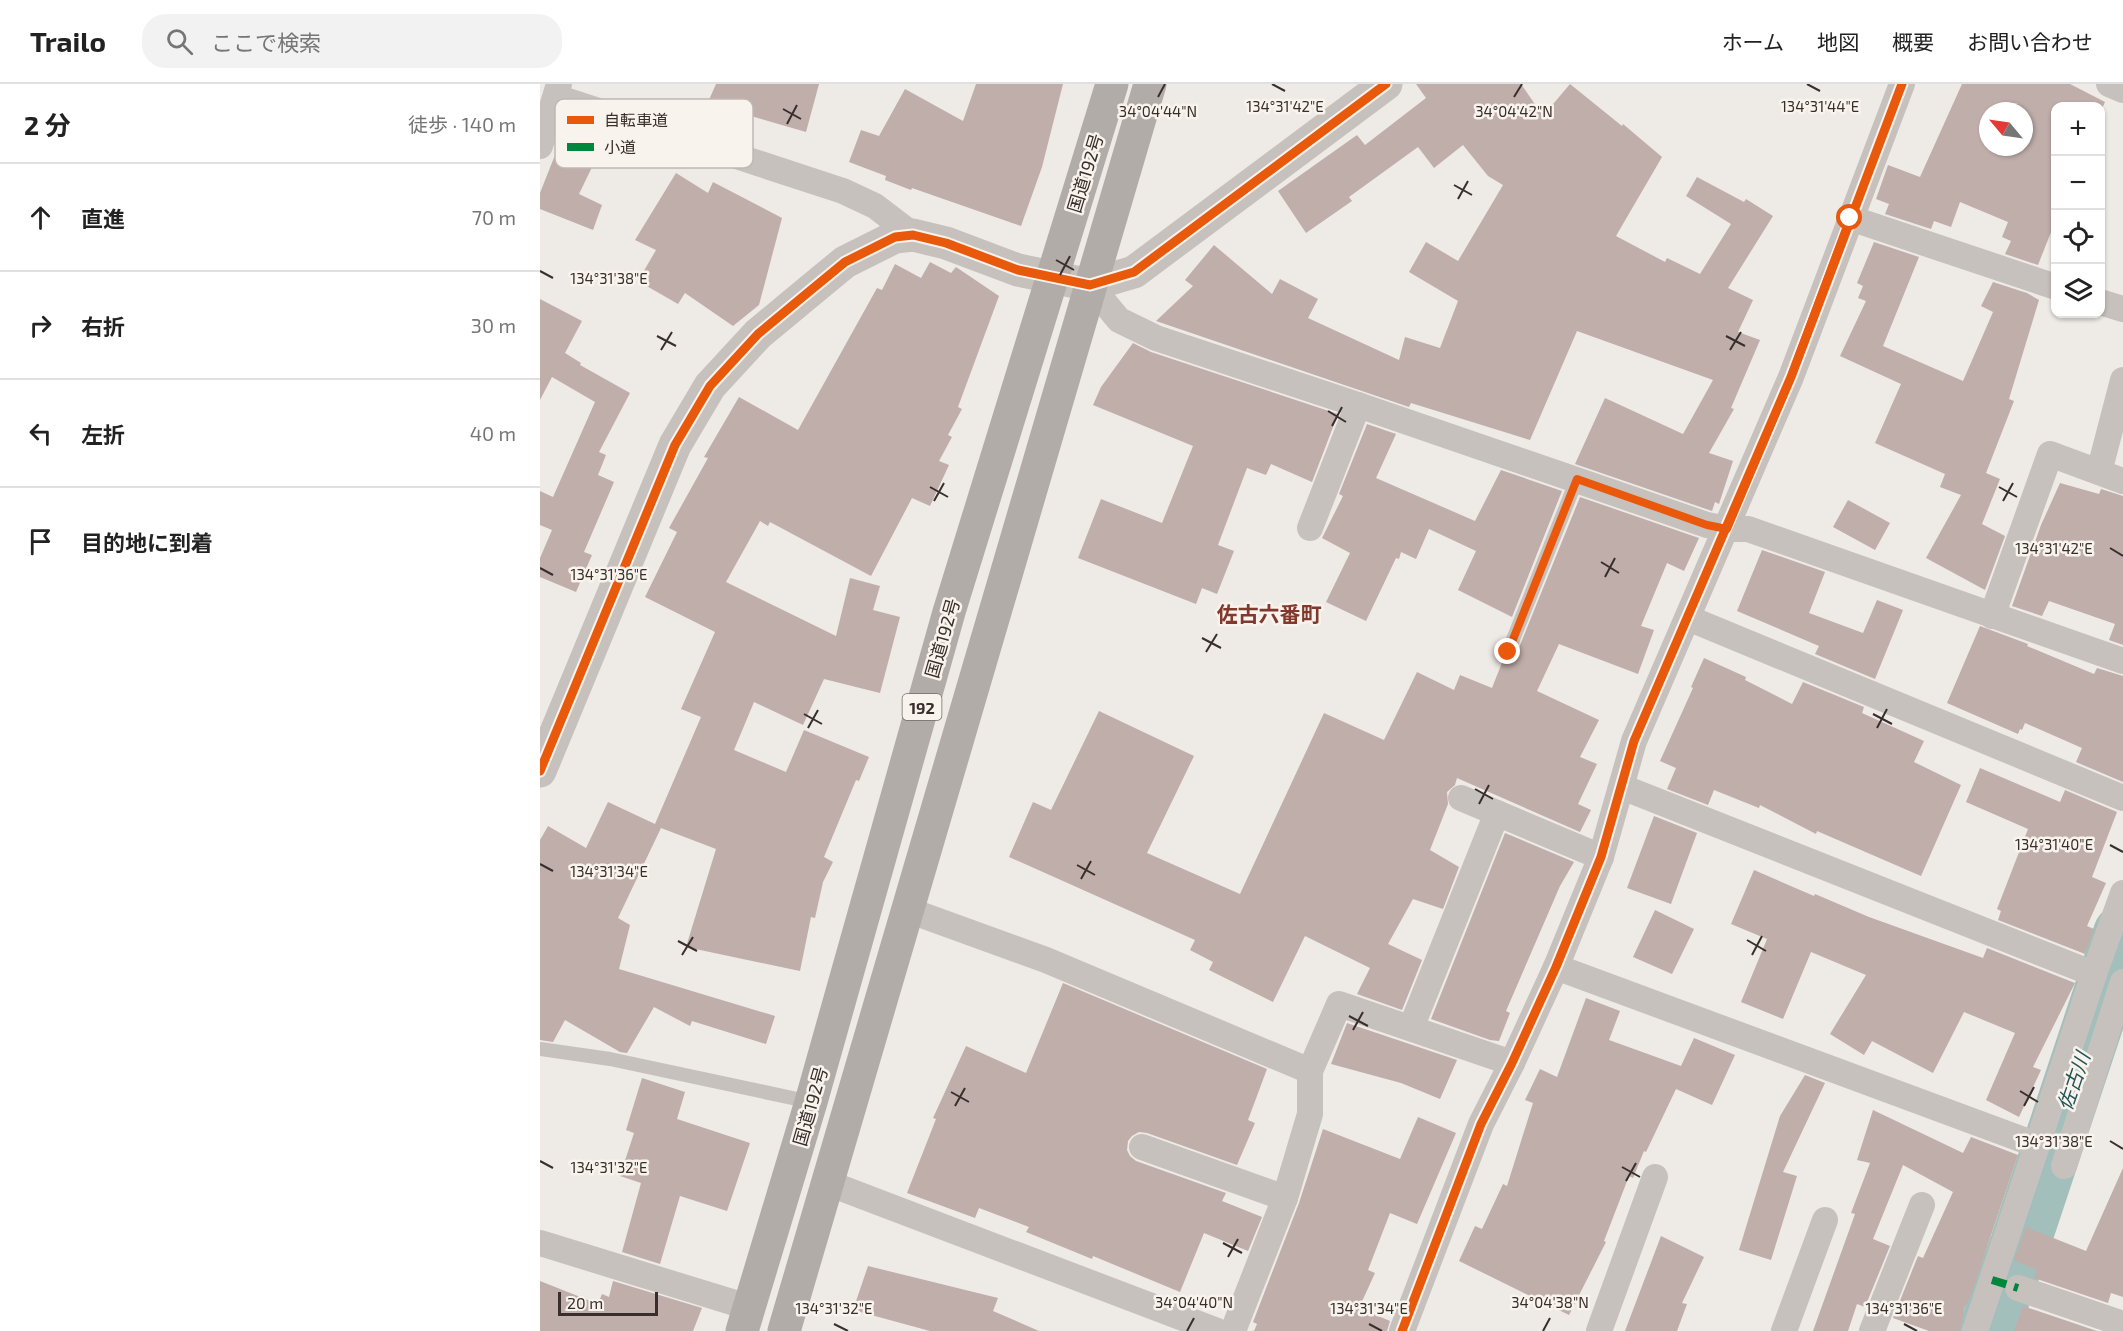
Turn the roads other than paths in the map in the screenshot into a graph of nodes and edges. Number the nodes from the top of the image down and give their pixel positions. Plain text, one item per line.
1 (1112, 84) edge
2 (1150, 84) edge
3 (1386, 84) edge
4 (1902, 84) edge
5 (2109, 84) edge
6 (2123, 90) edge
7 (558, 91) edge
8 (581, 99) edge
9 (555, 100) edge
10 (540, 146) edge
11 (753, 159) edge
12 (1850, 218) junction
13 (913, 235) junction
14 (1053, 277) junction
15 (1090, 285) junction
16 (2051, 286) edge
17 (2105, 304) edge
18 (2123, 309) edge
19 (2123, 380) edge
20 (1358, 405) junction
21 (2099, 472) junction
22 (1577, 479) junction
23 (2123, 481) edge
24 (1310, 528) dead end
25 (1727, 529) junction
26 (1992, 616) junction
27 (1688, 618) junction
28 (1508, 652) dead end
29 (2123, 661) edge
30 (540, 771) edge
31 (1622, 787) junction
32 (1461, 798) dead end
33 (2123, 798) edge
34 (1497, 813) junction
35 (1601, 857) junction
36 (2123, 893) edge
37 (908, 910) junction
38 (1556, 967) junction
39 (2094, 974) junction
40 (2123, 982) edge
41 (1411, 1028) junction
42 (540, 1048) edge
43 (1512, 1063) junction
44 (1310, 1071) junction
45 (811, 1102) junction
46 (2037, 1145) junction
47 (1142, 1147) dead end
48 (2064, 1166) dead end
49 (1655, 1177) dead end
50 (828, 1183) junction
51 (1285, 1198) junction
52 (1922, 1205) dead end
53 (1825, 1220) dead end
54 (540, 1243) edge
55 (2018, 1288) dead end
56 (745, 1319) edge
57 (2123, 1324) edge
58 (784, 1331) edge
59 (1217, 1331) edge
60 (1233, 1331) edge
61 (1402, 1331) edge
62 (1599, 1331) edge
63 (1784, 1331) edge
64 (1872, 1331) edge
65 (1975, 1331) edge

1 - 14 highway, 国道192号 / 192
2 - 15 highway, 国道192号 / 192
3 - 15 street
4 - 12 street
5 - 6 street
7 - 8 street
9 - 10 street
11 - 13 street
12 - 16 street
12 - 25 street
13 - 14 street
13 - 30 street
14 - 15 street
14 - 45 highway, 国道192号 / 192
15 - 20 street
15 - 37 highway, 国道192号 / 192
17 - 18 street
19 - 21 street
20 - 22 street
20 - 24 street
21 - 23 street
21 - 26 street
22 - 25 street
22 - 28 lane
25 - 26 street
25 - 27 street
26 - 29 street
27 - 31 street
27 - 33 street
31 - 35 street
31 - 39 street
32 - 34 street
34 - 35 street
34 - 41 street
35 - 38 street
36 - 39 street
37 - 44 street
37 - 50 highway, 国道192号 / 192
38 - 43 street
38 - 46 street
39 - 46 street
40 - 48 street
41 - 43 street
41 - 44 street
42 - 45 lane
43 - 61 street
44 - 51 street
45 - 56 highway, 国道192号 / 192
46 - 65 street
47 - 51 street
49 - 62 street
50 - 58 highway, 国道192号 / 192
50 - 59 street
51 - 60 street
52 - 64 street
53 - 63 street
54 - 56 street
55 - 57 street

